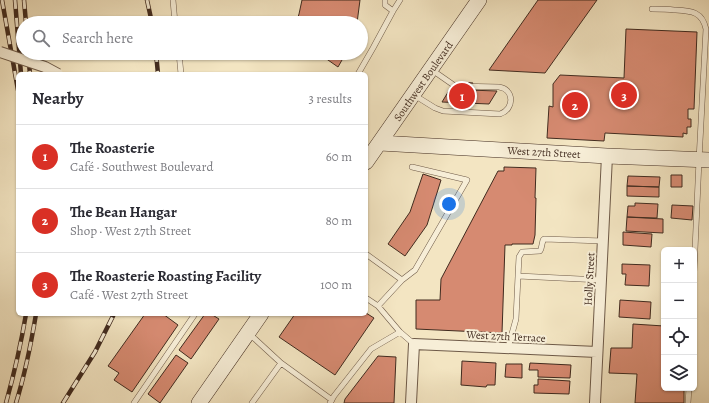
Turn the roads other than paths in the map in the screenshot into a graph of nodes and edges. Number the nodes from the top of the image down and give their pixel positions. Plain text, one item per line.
1 (173, 0) edge
2 (385, 0) edge
3 (400, 0) edge
4 (479, 0) edge
5 (652, 8) dead end
6 (393, 11) junction
7 (174, 16) edge
8 (0, 52) edge
9 (16, 57) edge
10 (368, 57) edge
11 (24, 60) edge
12 (179, 60) edge
13 (366, 60) edge
14 (431, 69) junction
15 (54, 72) edge
16 (181, 72) edge
17 (359, 72) edge
18 (414, 94) junction
19 (380, 143) junction
20 (607, 156) junction
21 (368, 159) edge
22 (704, 160) edge
23 (412, 167) dead end
24 (602, 241) junction
25 (696, 247) edge
26 (368, 255) edge
27 (518, 276) junction
28 (402, 280) junction
29 (601, 280) junction
30 (368, 299) edge
31 (378, 306) junction
32 (194, 316) edge
33 (259, 316) edge
34 (400, 332) junction
35 (247, 333) junction
36 (414, 344) junction
37 (508, 348) junction
38 (597, 352) junction
39 (281, 363) junction
40 (689, 391) edge
41 (331, 402) edge
42 (134, 403) edge
43 (199, 403) edge
44 (252, 403) edge
45 (411, 403) edge
46 (594, 403) edge
47 (688, 403) edge

1 - 7 lane
2 - 6 lane
3 - 6 lane
4 - 14 street, Southwest Boulevard
5 - 22 lane
6 - 10 lane
8 - 9 street, bridge
11 - 15 street, bridge
12 - 16 lane
13 - 17 lane
14 - 18 street, Southwest Boulevard
14 - 18 lane
18 - 19 street, Southwest Boulevard
19 - 20 street, West 27th Street
19 - 21 street, Southwest Boulevard
20 - 22 street, West 27th Street
20 - 24 street, Holly Street
22 - 25 lane
23 - 28 lane
24 - 27 lane
24 - 29 street, Holly Street
26 - 28 lane
27 - 29 lane
27 - 37 lane
28 - 31 lane
29 - 38 street, Holly Street
30 - 31 lane
31 - 34 lane
32 - 42 lane
33 - 35 street
34 - 36 lane
34 - 41 lane
35 - 39 lane
35 - 43 street
36 - 37 street, West 27th Terrace
36 - 45 street
37 - 38 street, West 27th Terrace
38 - 46 street, Holly Street
39 - 41 lane
39 - 44 lane
40 - 47 lane

